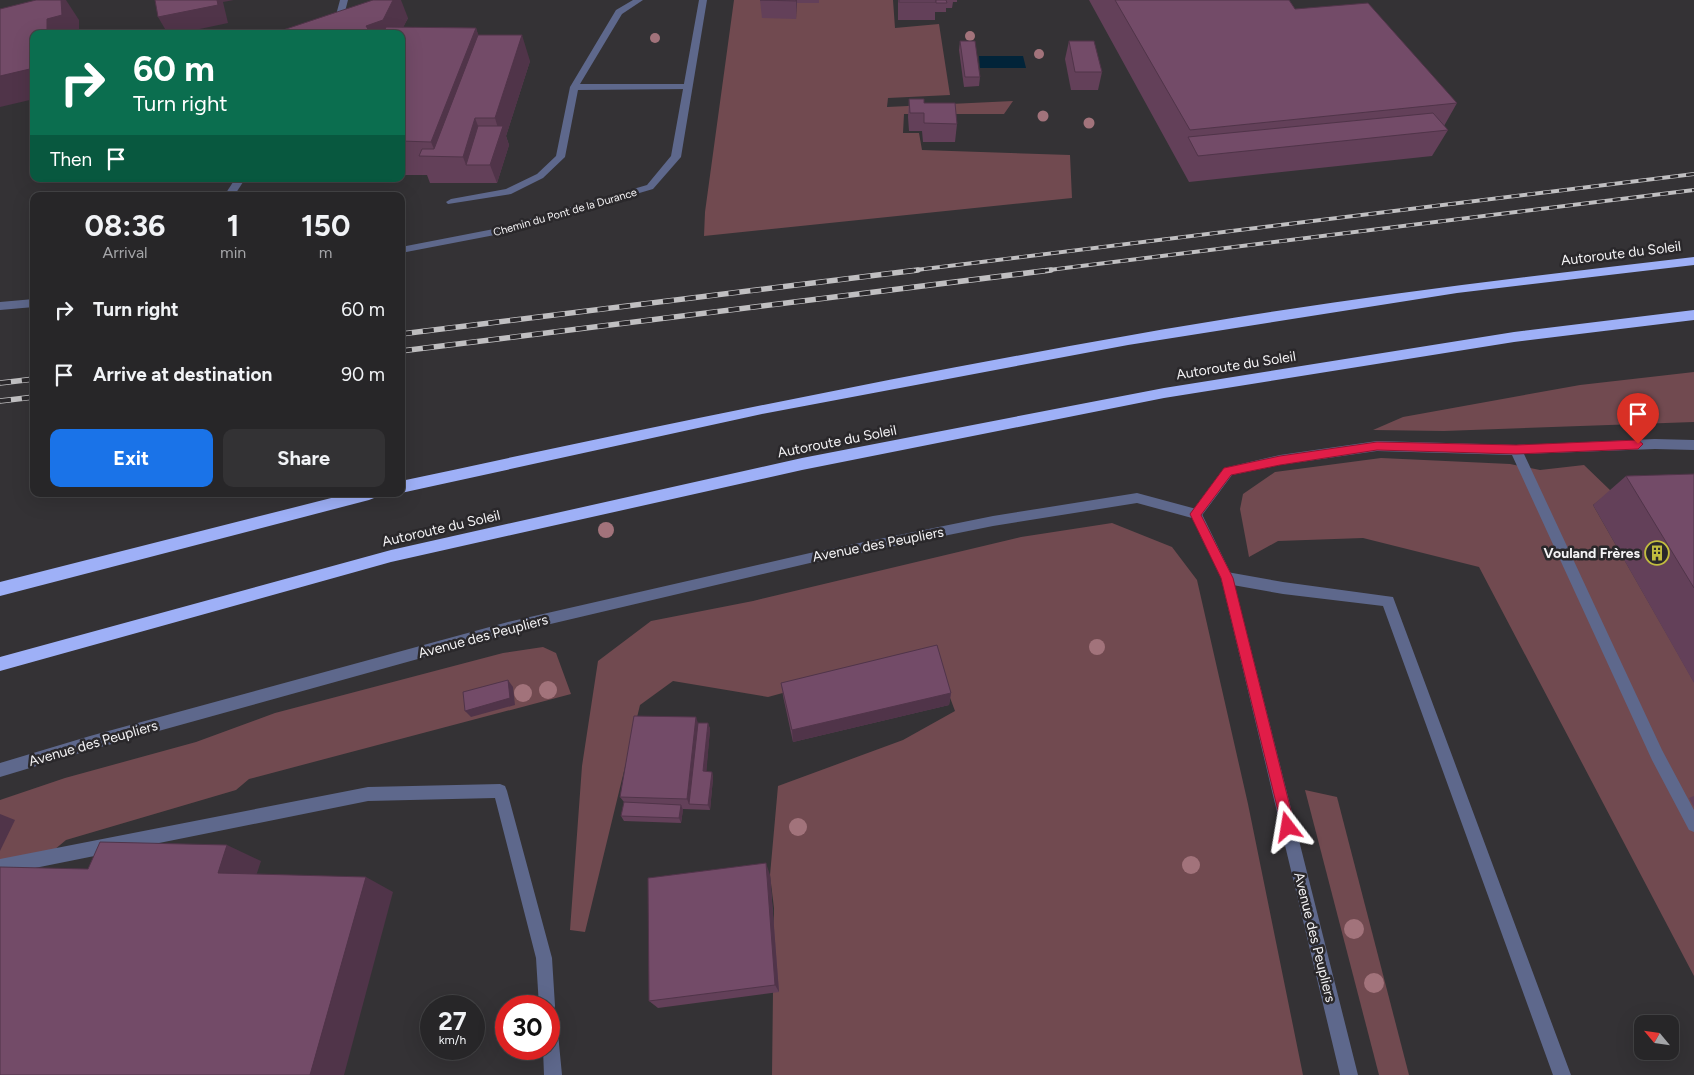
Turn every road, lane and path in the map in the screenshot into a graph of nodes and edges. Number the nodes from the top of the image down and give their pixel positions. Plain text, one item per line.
1 (344, 0) edge
2 (639, 0) edge
3 (703, 0) edge
4 (336, 30) edge
5 (574, 87) junction
6 (688, 87) junction
7 (451, 202) dead end
8 (405, 249) edge
9 (1694, 261) edge
10 (30, 303) edge
11 (0, 306) edge
12 (1694, 315) edge
13 (1694, 445) edge
14 (1516, 450) junction
15 (405, 486) edge
16 (357, 497) edge
17 (1196, 514) junction
18 (1227, 578) junction
19 (0, 589) edge
20 (0, 664) edge
21 (0, 770) edge
22 (1694, 825) edge
23 (0, 867) edge
24 (547, 995) edge
25 (552, 1060) edge
26 (553, 1075) edge
27 (1349, 1075) edge
28 (1562, 1075) edge

1 - 4 street
2 - 5 street
3 - 6 street, Chemin du Pont de la Durance
5 - 6 street
5 - 7 street
6 - 8 street, Chemin du Pont de la Durance
9 - 15 highway, Autoroute du Soleil
10 - 11 street
12 - 20 highway, Autoroute du Soleil
13 - 14 street
14 - 17 street
14 - 22 street
16 - 19 highway
17 - 18 street, Avenue des Peupliers
17 - 21 street, Avenue des Peupliers
18 - 27 street, Avenue des Peupliers
18 - 28 street
23 - 24 street
25 - 26 street

